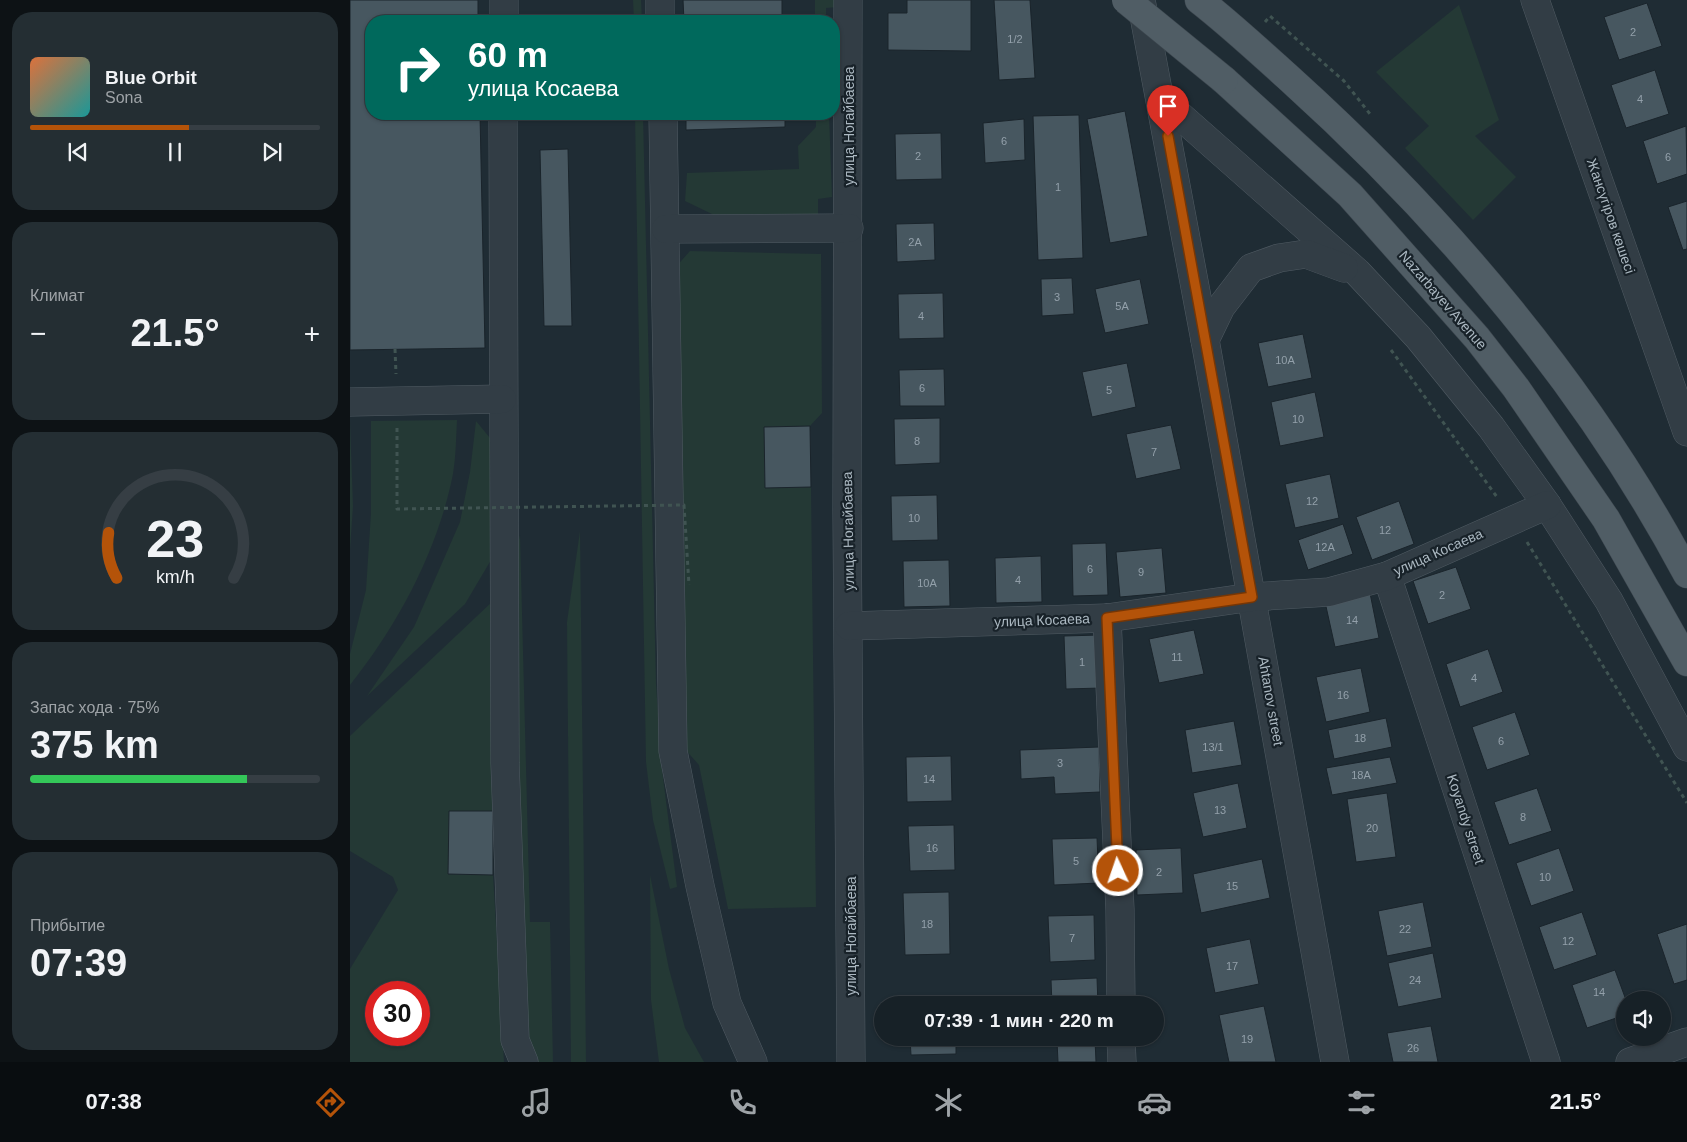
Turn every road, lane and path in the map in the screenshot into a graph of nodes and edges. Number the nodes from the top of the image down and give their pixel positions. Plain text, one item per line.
1 (504, 0) edge
2 (660, 0) edge
3 (848, 0) edge
4 (1126, 0) edge
5 (1141, 0) edge
6 (1199, 0) edge
7 (1536, 0) edge
8 (504, 15) edge
9 (660, 15) edge
10 (1258, 33) junction
11 (1344, 80) dead end
12 (1161, 99) junction
13 (503, 120) edge
14 (662, 120) edge
15 (849, 228) junction
16 (666, 229) junction
17 (1357, 272) junction
18 (1205, 340) junction
19 (1386, 343) dead end
20 (502, 398) junction
21 (350, 402) edge
22 (1687, 432) edge
23 (397, 452) dead end
24 (1547, 505) junction
25 (1512, 519) junction
26 (1687, 574) edge
27 (1386, 576) junction
28 (689, 585) dead end
29 (1252, 597) junction
30 (1107, 618) junction
31 (849, 626) junction
32 (1687, 662) edge
33 (1687, 747) edge
34 (1687, 803) edge
35 (1121, 996) edge
36 (1687, 1042) edge
37 (1121, 1046) edge
38 (524, 1062) edge
39 (753, 1062) edge
40 (852, 1062) edge
41 (1122, 1062) edge
42 (1335, 1062) edge
43 (1546, 1062) edge
44 (1630, 1062) edge

1 - 8 street
2 - 9 street
3 - 15 street, улица Ногайбаева
4 - 32 main road, Nazarbayev Avenue, bridge
5 - 12 street, Ahtanov street
6 - 10 main road
7 - 22 street, Жансүгіров көшесі
10 - 11 path
10 - 26 main road
12 - 17 street
12 - 18 street, Ahtanov street
13 - 20 street
14 - 16 street
15 - 16 street
15 - 31 street, улица Ногайбаева
16 - 39 street
17 - 18 street
17 - 24 street
18 - 29 street, Ahtanov street
19 - 25 path
20 - 21 street
20 - 38 street
23 - 28 path, bridge
24 - 25 street, улица Косаева
24 - 33 street
25 - 27 street, улица Косаева
25 - 34 path
27 - 29 street, улица Косаева
27 - 43 street, Koyandy street
29 - 30 street, улица Косаева
29 - 42 street, Ahtanov street
30 - 31 street, улица Косаева
30 - 35 street
31 - 40 street, улица Ногайбаева
36 - 44 street
37 - 41 street

